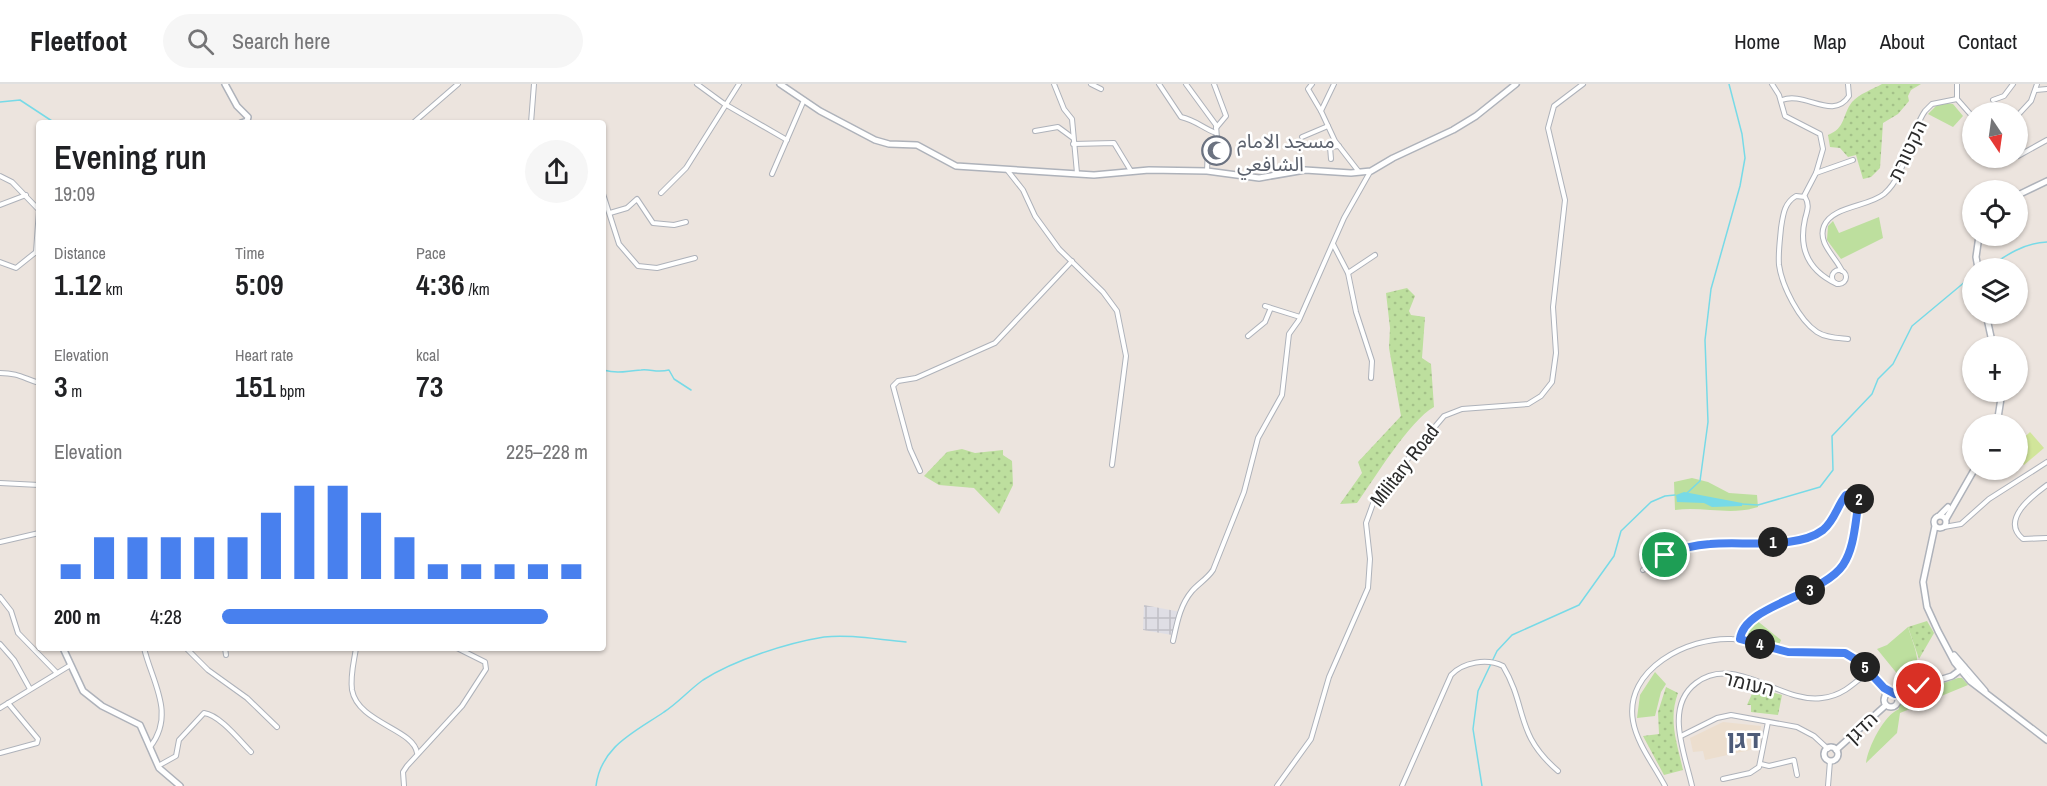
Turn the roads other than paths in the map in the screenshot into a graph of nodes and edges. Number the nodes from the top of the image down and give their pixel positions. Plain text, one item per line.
1 (225, 84) edge
2 (458, 84) edge
3 (534, 84) edge
4 (697, 84) edge
5 (739, 84) edge
6 (780, 84) edge
7 (1054, 84) edge
8 (1091, 84) edge
9 (1159, 84) edge
10 (1186, 84) edge
11 (1214, 84) edge
12 (1312, 84) edge
13 (1334, 84) edge
14 (1516, 84) edge
15 (1583, 84) edge
16 (1772, 84) edge
17 (1848, 84) edge
18 (1957, 84) edge
19 (2013, 84) edge
20 (2037, 84) edge
21 (1101, 88) dead end
22 (2047, 89) edge
23 (2036, 90) junction
24 (1957, 99) junction
25 (804, 100) junction
26 (1781, 100) junction
27 (1993, 100) dead end
28 (725, 105) junction
29 (1962, 105) edge
30 (2028, 105) edge
31 (1321, 111) junction
32 (248, 120) edge
33 (416, 120) edge
34 (531, 120) edge
35 (1328, 126) junction
36 (1035, 131) dead end
37 (1216, 131) junction
38 (1302, 137) dead end
39 (1073, 138) junction
40 (787, 140) junction
41 (2047, 140) edge
42 (1073, 144) junction
43 (1339, 146) junction
44 (2028, 150) edge
45 (1331, 159) dead end
46 (1853, 160) dead end
47 (1008, 171) junction
48 (1131, 171) junction
49 (1207, 171) junction
50 (1371, 171) junction
51 (1359, 172) junction
52 (1077, 173) junction
53 (1816, 173) junction
54 (772, 174) dead end
55 (0, 176) edge
56 (2047, 181) edge
57 (2028, 190) edge
58 (661, 193) dead end
59 (26, 195) junction
60 (1804, 196) junction
61 (606, 202) edge
62 (0, 205) edge
63 (36, 207) edge
64 (610, 213) junction
65 (687, 222) dead end
66 (1333, 244) junction
67 (36, 254) edge
68 (1831, 254) junction
69 (1375, 255) dead end
70 (695, 258) dead end
71 (1072, 261) junction
72 (0, 262) edge
73 (1842, 271) junction
74 (1816, 272) junction
75 (1835, 272) junction
76 (1348, 273) junction
77 (1837, 284) junction
78 (1265, 306) dead end
79 (1270, 309) junction
80 (1300, 317) junction
81 (1248, 336) dead end
82 (1848, 339) dead end
83 (0, 373) edge
84 (1371, 378) dead end
85 (36, 382) edge
86 (2047, 462) edge
87 (1112, 465) dead end
88 (920, 471) dead end
89 (1967, 480) edge
90 (0, 483) edge
91 (36, 484) edge
92 (2047, 485) edge
93 (1944, 522) junction
94 (1935, 526) junction
95 (36, 534) edge
96 (1935, 537) junction
97 (2047, 538) edge
98 (0, 542) edge
99 (1643, 570) dead end
100 (0, 597) edge
101 (1740, 639) junction
102 (1173, 641) dead end
103 (0, 644) edge
104 (64, 651) edge
105 (145, 651) edge
106 (189, 651) edge
107 (225, 651) edge
108 (355, 651) edge
109 (463, 651) edge
110 (226, 656) dead end
111 (69, 666) junction
112 (1961, 669) junction
113 (1869, 671) junction
114 (56, 672) junction
115 (1882, 686) junction
116 (30, 689) junction
117 (1904, 692) junction
118 (1894, 694) junction
119 (1885, 701) junction
120 (1898, 702) junction
121 (8, 703) junction
122 (0, 708) edge
123 (1768, 722) junction
124 (277, 727) dead end
125 (1681, 735) junction
126 (2047, 740) edge
127 (150, 748) junction
128 (1828, 749) junction
129 (1836, 750) junction
130 (251, 752) dead end
131 (0, 753) edge
132 (417, 754) junction
133 (1830, 761) junction
134 (1761, 764) junction
135 (158, 766) junction
136 (1558, 771) dead end
137 (1797, 775) dead end
138 (1724, 779) dead end
139 (180, 786) edge
140 (404, 786) edge
141 (1277, 786) edge
142 (1402, 786) edge
143 (1665, 786) edge
144 (1692, 786) edge
145 (1828, 786) edge

1 - 32 street
2 - 33 street
3 - 34 street
4 - 28 street
5 - 28 street
6 - 25 street
7 - 39 street
8 - 21 street
9 - 37 street
10 - 37 street
11 - 37 street
12 - 31 street
13 - 31 street
14 - 50 street
15 - 141 street, Military Road
16 - 26 street
17 - 26 street
18 - 24 street
19 - 27 street
20 - 23 street
22 - 23 street
23 - 30 street
24 - 29 street
24 - 68 street, הקטורת
25 - 40 street
25 - 47 street
26 - 53 street
28 - 40 street
28 - 58 street
31 - 35 street
35 - 38 street
35 - 43 street
36 - 39 street
37 - 49 street
39 - 42 street
40 - 54 street
41 - 44 street
42 - 48 street
42 - 52 street
43 - 45 street
43 - 51 street
46 - 53 street
47 - 52 street
47 - 71 street
48 - 49 street
48 - 52 street
49 - 51 street
50 - 51 street
50 - 66 street
53 - 60 street
55 - 59 street
56 - 57 street
59 - 62 street
59 - 63 street
60 - 74 street
60 - 82 street
61 - 64 street
64 - 65 street
64 - 70 street
66 - 76 street
66 - 80 street
67 - 72 street
68 - 73 street, הקטורת
68 - 75 street, הקטורת
69 - 76 street
71 - 87 street
71 - 88 street
73 - 75 street
73 - 77 street
74 - 75 street
74 - 77 street
75 - 77 street, הקטורת
76 - 84 street
78 - 79 street
79 - 80 street
79 - 81 street
80 - 102 street
83 - 85 street
86 - 93 street
89 - 93 street
90 - 91 street
92 - 97 street
93 - 94 street
93 - 94 street
93 - 96 street
94 - 96 street
95 - 98 street
96 - 112 street
99 - 101 street
100 - 114 street
101 - 113 street
101 - 143 street
103 - 116 street
104 - 111 street
105 - 127 street
106 - 124 street
107 - 110 street
108 - 132 street
109 - 132 street
111 - 114 street
111 - 127 street
112 - 117 street
112 - 126 street
113 - 115 street
113 - 125 street, העומר
114 - 116 street
115 - 118 street
115 - 119 street
116 - 121 street
117 - 118 street
117 - 120 street, הדגן
118 - 119 street, הדגן
118 - 120 street
119 - 120 street
119 - 129 street, הדגן
121 - 122 street
121 - 131 street
123 - 125 street
123 - 128 street
123 - 134 street
125 - 144 street, העומר
127 - 135 street
128 - 129 street
128 - 133 street
129 - 133 street
130 - 135 street
132 - 140 street
133 - 145 street
134 - 137 street
134 - 138 street
135 - 139 street
136 - 142 street

